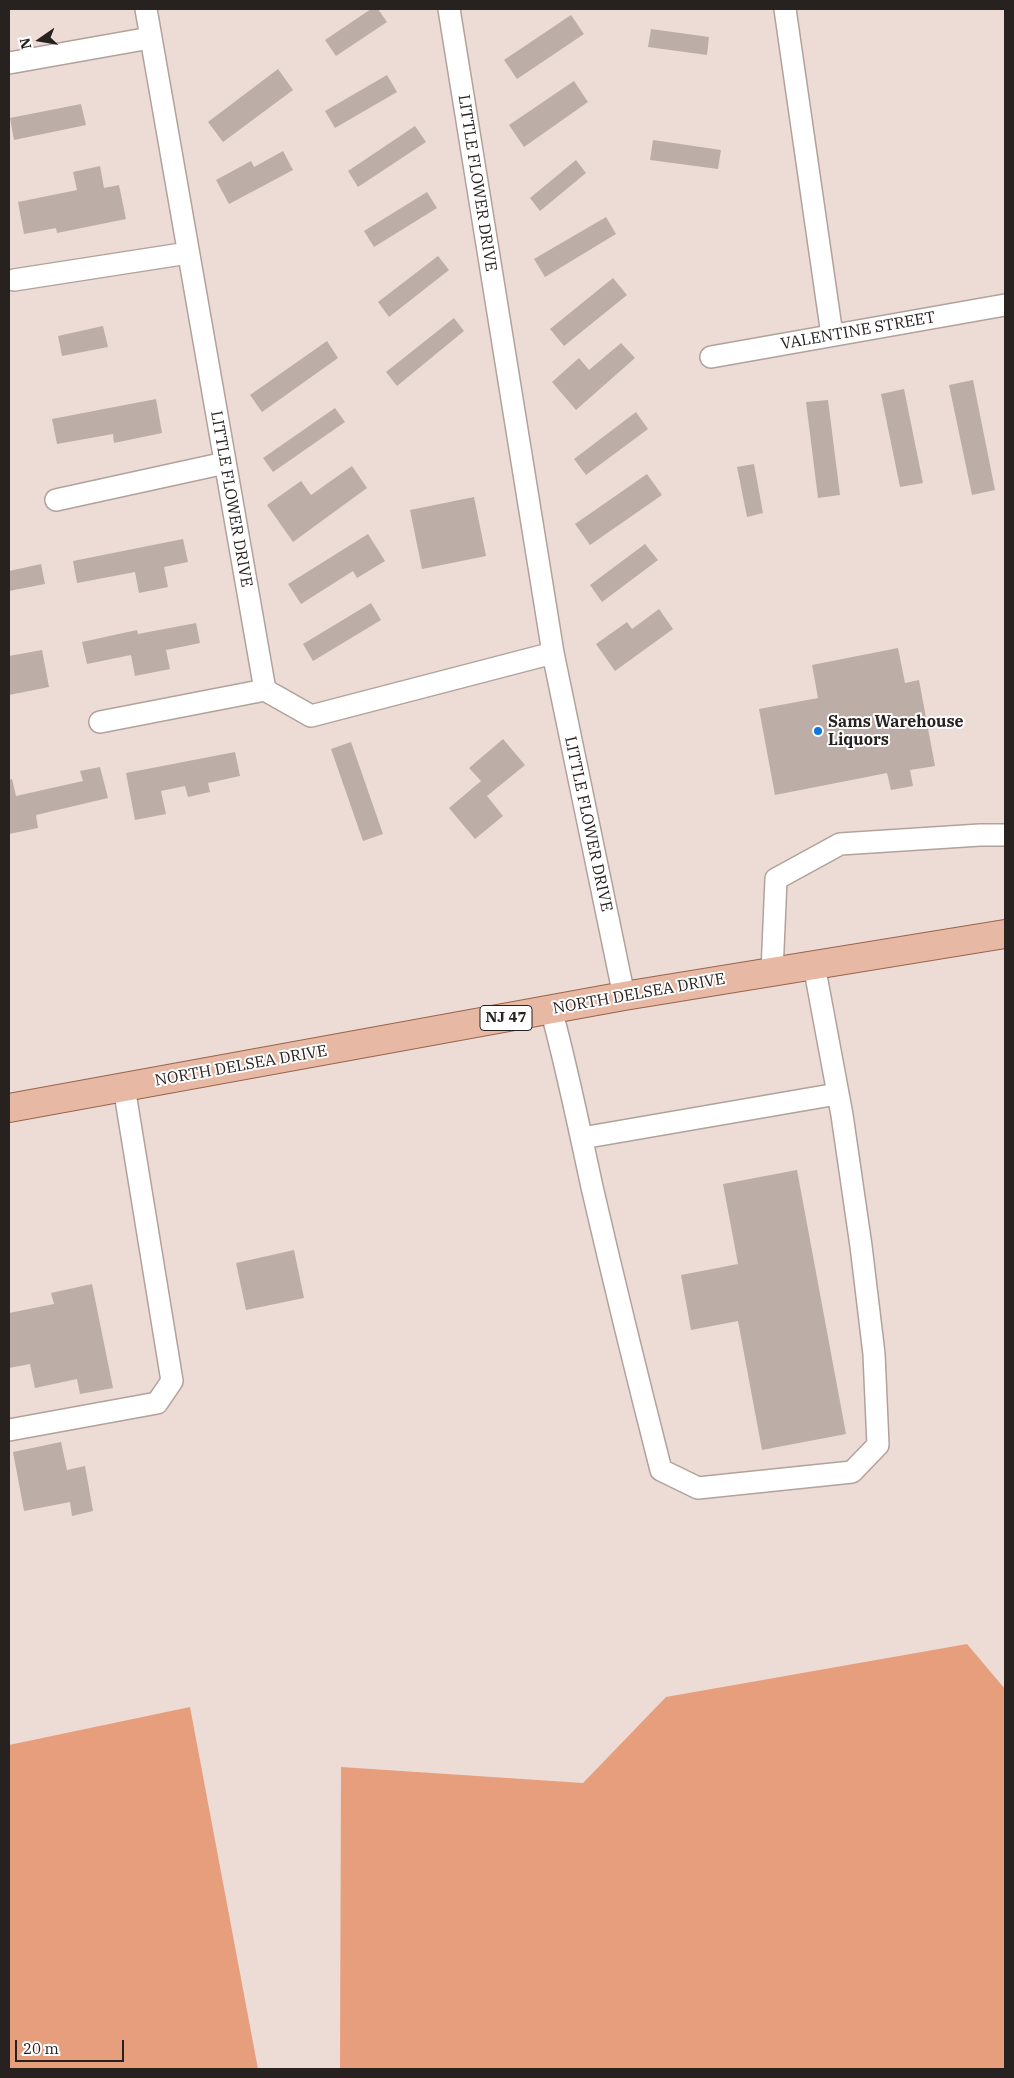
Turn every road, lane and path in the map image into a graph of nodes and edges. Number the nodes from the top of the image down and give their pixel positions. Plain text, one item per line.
1 (146, 9) edge
2 (448, 9) edge
3 (785, 9) edge
4 (150, 38) junction
5 (9, 63) edge
6 (188, 253) junction
7 (14, 280) dead end
8 (1005, 305) edge
9 (832, 336) junction
10 (711, 357) dead end
11 (225, 463) junction
12 (56, 500) dead end
13 (553, 653) junction
14 (265, 690) junction
15 (100, 722) dead end
16 (1005, 835) edge
17 (1005, 934) edge
18 (814, 965) junction
19 (772, 972) junction
20 (624, 996) junction
21 (551, 1010) junction
22 (124, 1087) junction
23 (838, 1094) junction
24 (9, 1108) edge
25 (582, 1138) junction
26 (9, 1430) edge

1 - 4 lane, LITTLE FLOWER DRIVE
2 - 13 lane, LITTLE FLOWER DRIVE
3 - 9 lane
4 - 5 lane
4 - 6 lane, LITTLE FLOWER DRIVE
6 - 7 lane
6 - 11 lane, LITTLE FLOWER DRIVE
8 - 9 lane, VALENTINE STREET
9 - 10 lane, VALENTINE STREET
11 - 12 lane
11 - 14 lane, LITTLE FLOWER DRIVE
13 - 14 lane
13 - 20 lane, LITTLE FLOWER DRIVE
14 - 15 lane
16 - 19 lane
17 - 18 main road, NORTH DELSEA DRIVE / NJ 47
18 - 19 main road, NORTH DELSEA DRIVE / NJ 47
18 - 23 lane
19 - 20 main road, NORTH DELSEA DRIVE / NJ 47
20 - 21 main road, NORTH DELSEA DRIVE / NJ 47
21 - 22 main road, NORTH DELSEA DRIVE / NJ 47
21 - 25 lane
22 - 24 main road, NORTH DELSEA DRIVE / NJ 47
22 - 26 lane
23 - 25 lane
23 - 25 lane

